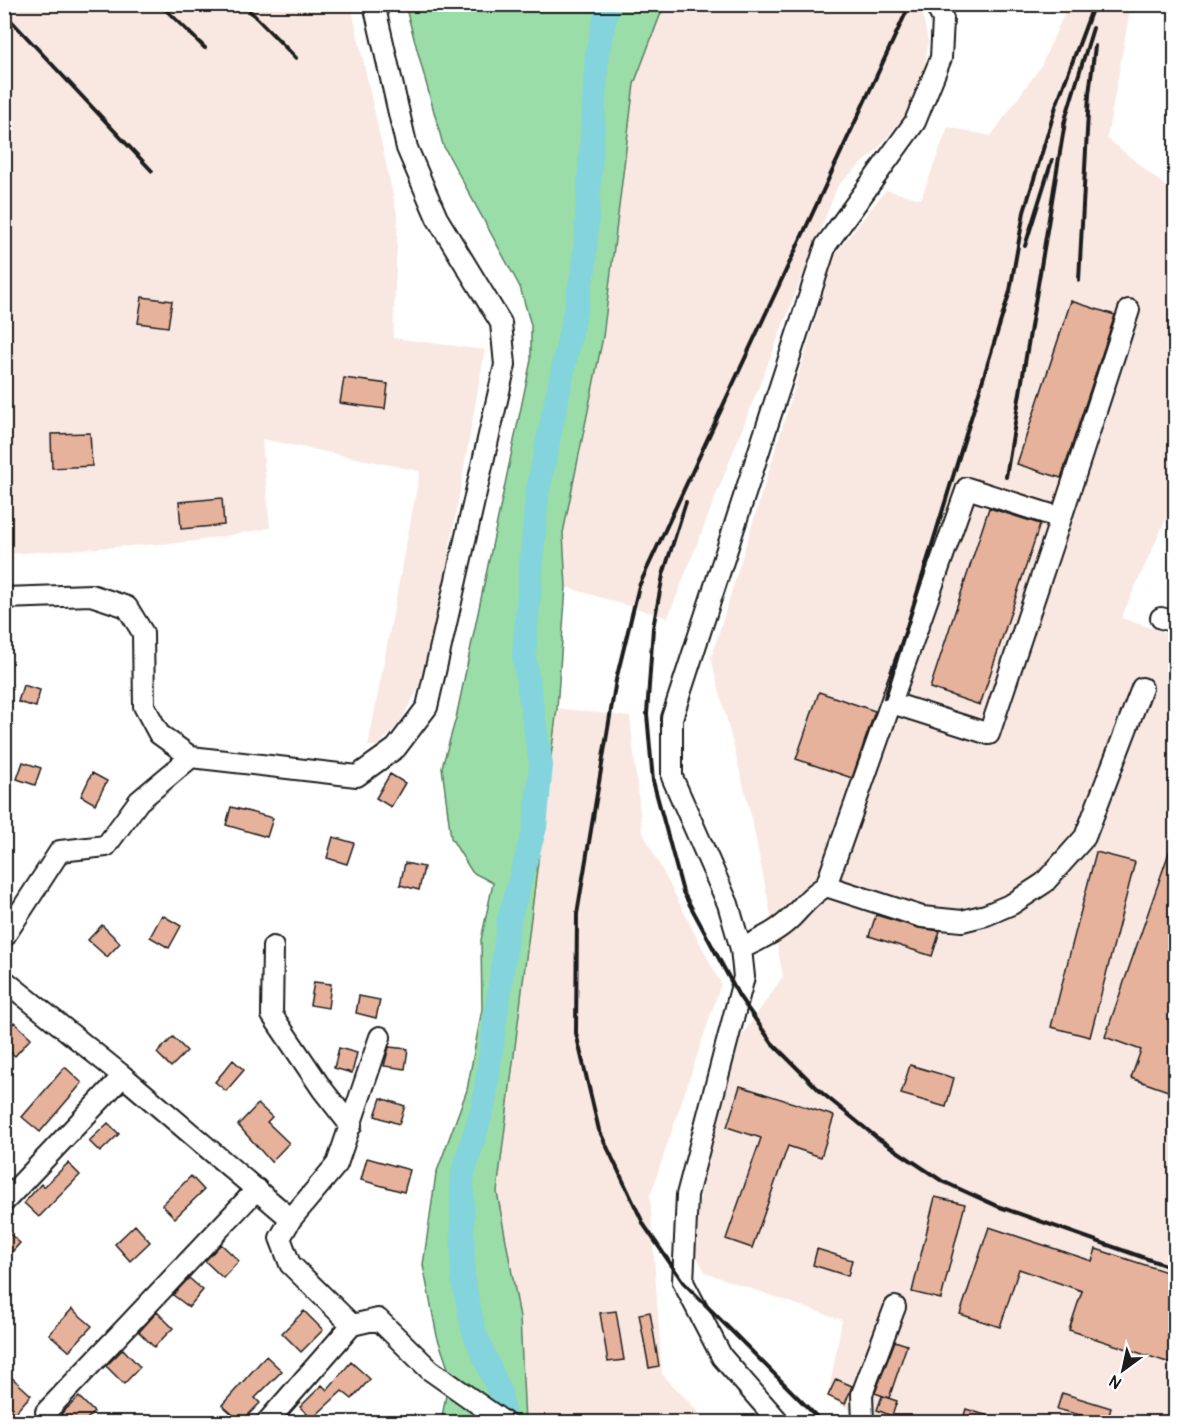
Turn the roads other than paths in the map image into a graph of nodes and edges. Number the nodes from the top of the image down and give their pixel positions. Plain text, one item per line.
1 (374, 4) edge
2 (935, 4) edge
3 (1129, 310) dead end
4 (1061, 518) junction
5 (4, 598) edge
6 (1142, 688) dead end
7 (892, 703) junction
8 (191, 757) junction
9 (825, 886) junction
10 (4, 937) edge
11 (273, 947) dead end
12 (741, 949) junction
13 (4, 980) edge
14 (380, 1037) dead end
15 (123, 1076) junction
16 (351, 1126) junction
17 (257, 1189) junction
18 (4, 1202) edge
19 (291, 1219) junction
20 (895, 1307) dead end
21 (352, 1325) junction
22 (46, 1412) dead end
23 (501, 1420) edge
24 (267, 1422) edge
25 (779, 1422) edge
26 (863, 1422) edge

1 - 8 street
2 - 12 street
3 - 4 street
4 - 7 street
4 - 7 street
5 - 8 street
6 - 9 street
7 - 9 street
8 - 10 street
9 - 12 street
11 - 16 street
12 - 25 street
13 - 15 street
14 - 16 street
15 - 17 street
15 - 18 street
16 - 19 street
17 - 19 street
17 - 22 street
19 - 21 street
20 - 26 street
21 - 23 street
21 - 24 street

